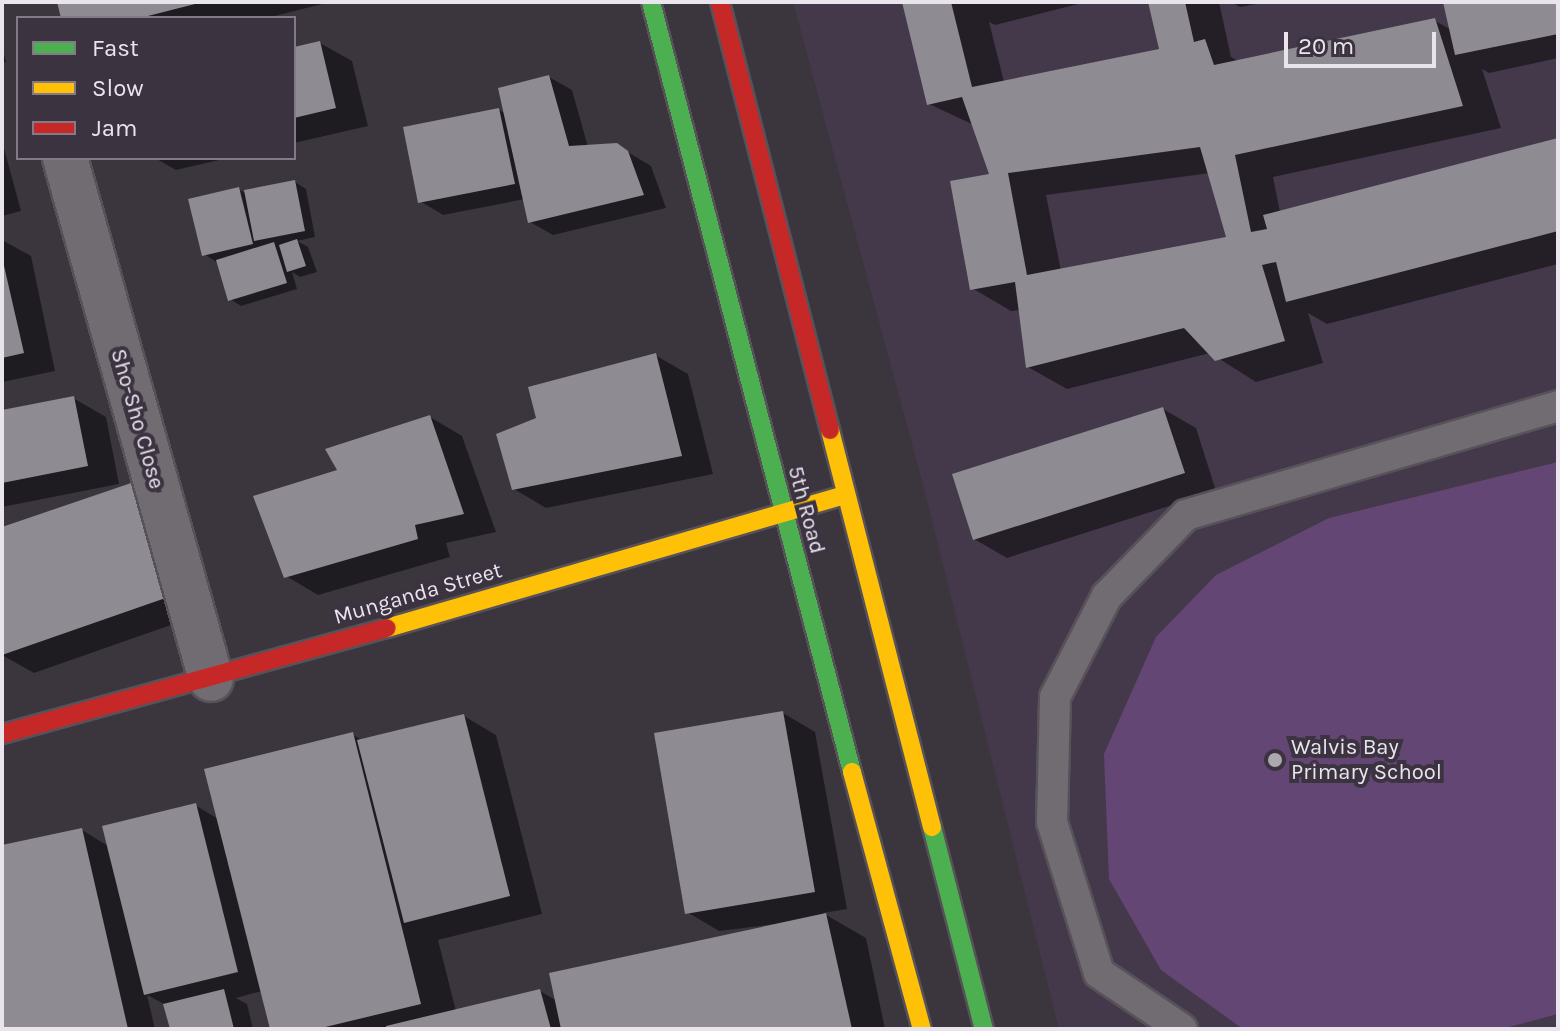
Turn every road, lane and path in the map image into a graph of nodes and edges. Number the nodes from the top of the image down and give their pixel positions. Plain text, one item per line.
1 (651, 2) edge
2 (720, 2) edge
3 (66, 160) edge
4 (1558, 406) edge
5 (846, 495) junction
6 (781, 513) junction
7 (211, 679) junction
8 (2, 734) edge
9 (922, 1029) edge
10 (984, 1029) edge
11 (1182, 1029) edge

1 - 6 main road, 5th Road
2 - 5 main road, 5th Road
3 - 7 street, Sho-Sho Close
4 - 11 lane
5 - 6 main road, Munganda Street
5 - 10 main road, 5th Road
6 - 7 main road, Munganda Street
6 - 9 main road, 5th Road
7 - 8 main road, Munganda Street

